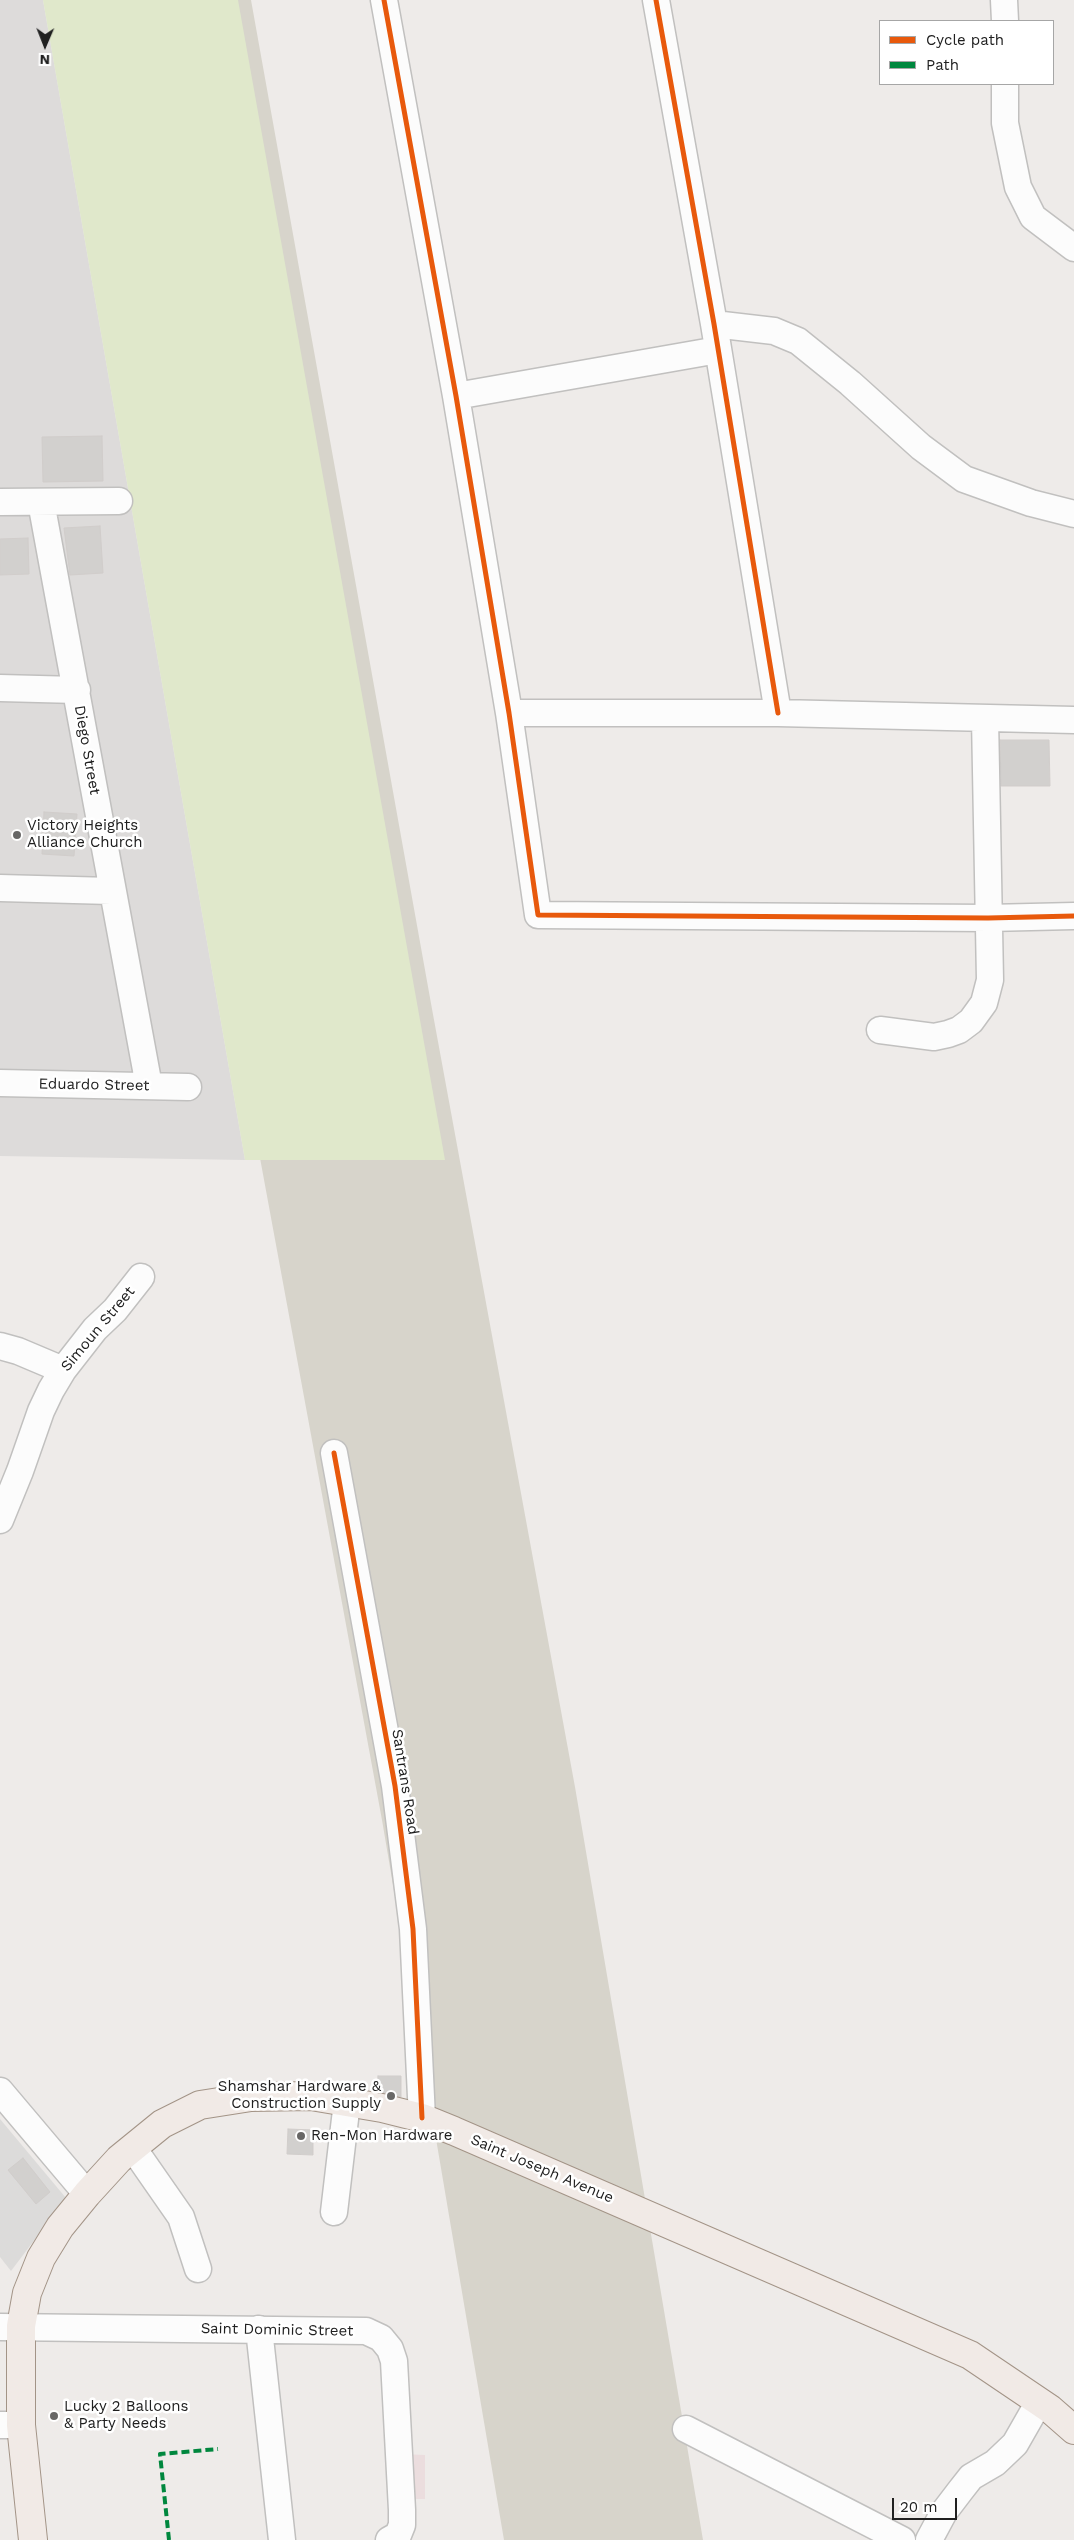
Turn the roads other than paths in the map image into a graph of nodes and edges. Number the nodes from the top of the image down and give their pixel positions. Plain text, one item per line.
1 (384, 0) edge
2 (656, 0) edge
3 (1004, 0) edge
4 (1005, 20) edge
5 (1005, 85) edge
6 (1074, 248) edge
7 (714, 324) junction
8 (718, 350) junction
9 (456, 396) junction
10 (119, 501) dead end
11 (0, 502) edge
12 (41, 502) junction
13 (1074, 514) edge
14 (0, 688) edge
15 (77, 690) junction
16 (508, 713) junction
17 (778, 713) junction
18 (985, 718) junction
19 (1074, 720) edge
20 (0, 888) edge
21 (111, 891) junction
22 (1074, 916) edge
23 (988, 918) junction
24 (880, 1030) dead end
25 (0, 1083) edge
26 (149, 1086) junction
27 (188, 1087) dead end
28 (141, 1277) dead end
29 (0, 1346) edge
30 (63, 1370) junction
31 (334, 1453) dead end
32 (0, 1520) edge
33 (0, 2091) edge
34 (347, 2102) junction
35 (422, 2118) junction
36 (132, 2148) junction
37 (87, 2194) junction
38 (334, 2212) dead end
39 (198, 2269) dead end
40 (10, 2326) edge
41 (259, 2328) junction
42 (1040, 2402) junction
43 (11, 2425) edge
44 (686, 2430) dead end
45 (1074, 2430) edge
46 (33, 2540) edge
47 (282, 2540) edge
48 (390, 2540) edge
49 (902, 2540) edge
50 (929, 2540) edge

1 - 9 street
2 - 7 street
3 - 4 street
5 - 6 street
7 - 8 street
7 - 13 street
8 - 9 street
8 - 17 street
9 - 16 street
10 - 12 street
11 - 12 street
12 - 15 street, Diego Street
14 - 15 street
15 - 21 street, Diego Street
16 - 17 street
16 - 23 street
17 - 18 street
18 - 19 street
18 - 23 street
20 - 21 street
21 - 26 street, Diego Street
22 - 23 street
23 - 24 street
25 - 26 street, Eduardo Street
26 - 27 street, Eduardo Street
28 - 30 street, Simoun Street
29 - 30 street
30 - 32 street, Simoun Street
31 - 35 street, Santrans Road
33 - 37 street
34 - 35 main road, Saint Joseph Avenue
34 - 36 main road, Saint Joseph Avenue
34 - 38 street
35 - 42 main road, Saint Joseph Avenue
36 - 37 main road, Saint Joseph Avenue
36 - 39 street
37 - 40 main road, Saint Joseph Avenue
40 - 41 street, Saint Dominic Street
40 - 43 main road, Saint Joseph Avenue
41 - 47 street
41 - 48 street, Saint Dominic Street
42 - 45 main road, Saint Joseph Avenue
42 - 50 street
43 - 46 main road, Saint Joseph Avenue
44 - 49 street

